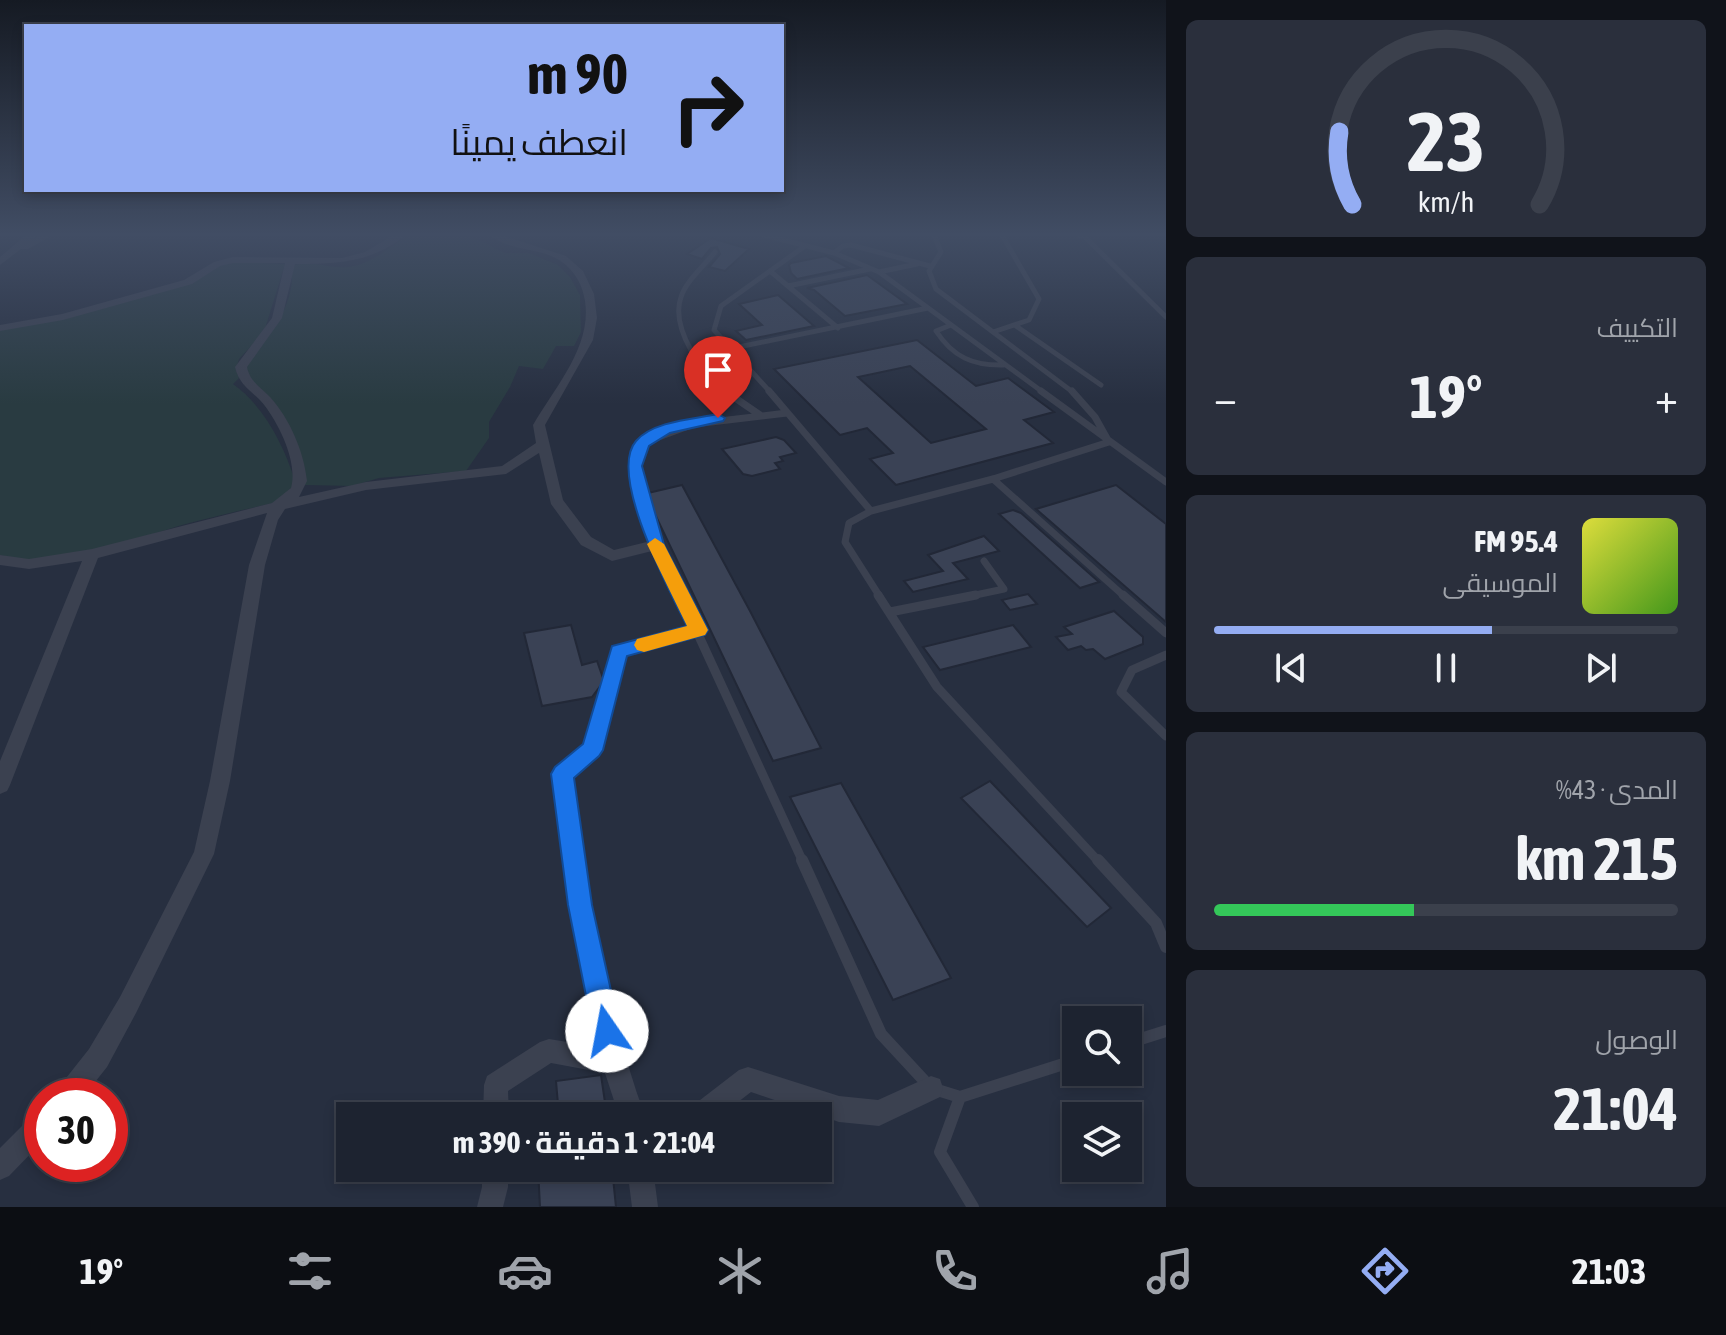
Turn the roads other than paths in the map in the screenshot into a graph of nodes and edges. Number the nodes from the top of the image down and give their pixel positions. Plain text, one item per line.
1 (155, 291) edge
2 (283, 291) edge
3 (589, 291) edge
4 (684, 291) edge
5 (742, 291) edge
6 (794, 291) edge
7 (905, 291) edge
8 (939, 291) edge
9 (1035, 291) edge
10 (1140, 291) edge
11 (928, 308) junction
12 (1166, 317) edge
13 (951, 325) junction
14 (1016, 326) junction
15 (0, 328) edge
16 (838, 328) junction
17 (993, 332) junction
18 (731, 349) junction
19 (1004, 364) junction
20 (1101, 385) dead end
21 (787, 413) junction
22 (761, 415) junction
23 (1109, 442) junction
24 (543, 444) junction
25 (993, 479) junction
26 (1166, 482) edge
27 (279, 506) junction
28 (871, 511) junction
29 (655, 545) junction
30 (92, 554) junction
31 (984, 561) dead end
32 (2, 564) edge
33 (890, 612) junction
34 (698, 630) junction
35 (1166, 633) edge
36 (1166, 655) edge
37 (610, 689) joint
38 (1166, 736) edge
39 (0, 785) edge
40 (1166, 947) edge
41 (1166, 1031) edge
42 (1142, 1039) edge
43 (613, 1062) junction
44 (1062, 1064) edge
45 (82, 1078) edge
46 (931, 1088) junction
47 (960, 1097) junction
48 (496, 1102) edge
49 (627, 1102) edge
50 (718, 1102) edge
51 (818, 1102) edge
52 (832, 1107) edge
53 (24, 1142) edge
54 (0, 1167) edge
55 (495, 1182) edge
56 (642, 1182) edge
57 (490, 1207) edge
58 (645, 1207) edge
59 (973, 1207) edge

1 - 15 street
2 - 27 street
3 - 24 street
4 - 22 lane
5 - 18 lane
6 - 16 lane
7 - 11 lane
8 - 17 lane
9 - 14 lane
10 - 12 lane
11 - 13 lane
11 - 16 lane
13 - 19 lane
13 - 19 lane
14 - 17 lane
14 - 20 lane
16 - 18 lane
17 - 23 lane
18 - 21 lane
19 - 23 lane
21 - 22 lane
21 - 28 lane
22 - 29 lane
23 - 25 lane
23 - 26 lane
24 - 27 street
24 - 29 street
25 - 28 lane
25 - 35 lane
27 - 30 street
27 - 45 street
28 - 33 lane
29 - 34 lane
30 - 32 street
30 - 39 street
31 - 33 lane
33 - 40 lane
34 - 37 lane
34 - 46 lane
36 - 38 lane
37 - 43 street
41 - 42 lane
43 - 48 street
43 - 49 street
44 - 47 lane
46 - 47 lane
46 - 52 street
47 - 59 lane
50 - 51 street
53 - 54 street
55 - 57 street
56 - 58 street

